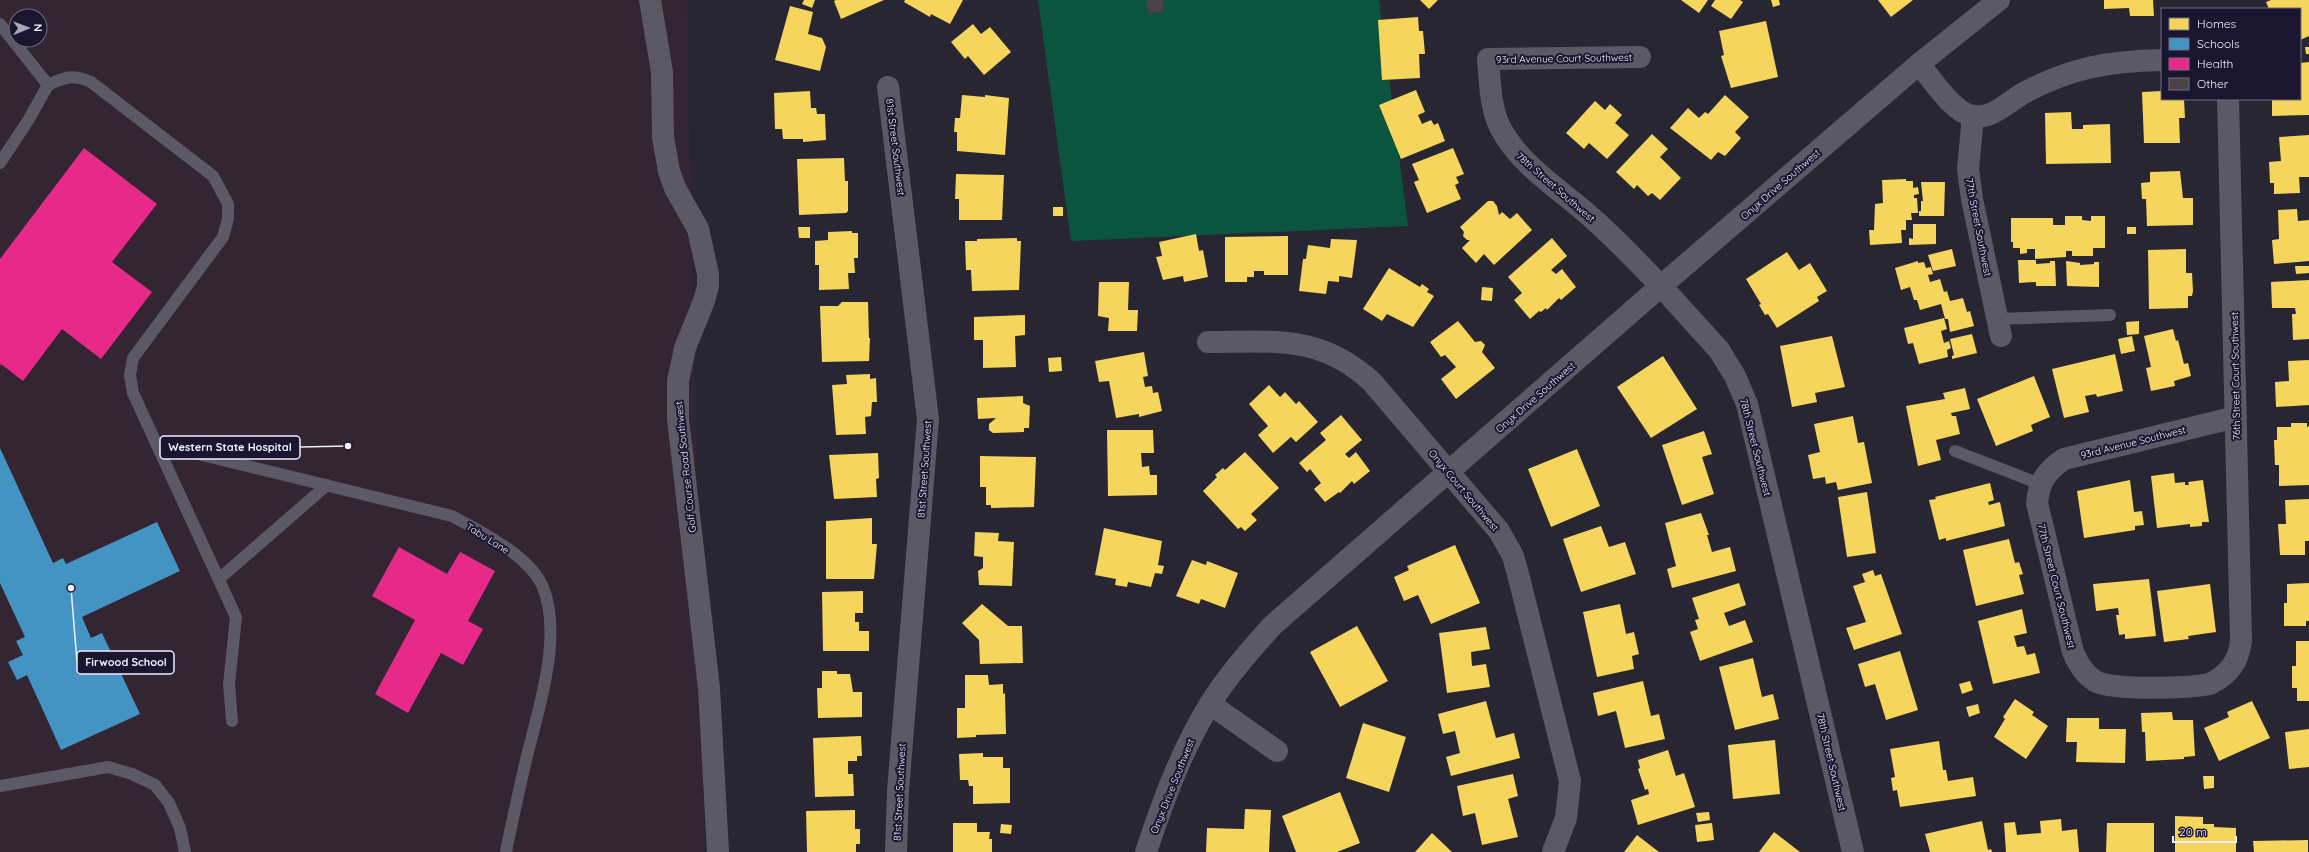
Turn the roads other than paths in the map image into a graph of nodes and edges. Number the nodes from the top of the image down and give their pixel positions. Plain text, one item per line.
1 (650, 0) edge
2 (1999, 0) edge
3 (0, 24) edge
4 (1640, 57) dead end
5 (1488, 59) joint
6 (2161, 60) edge
7 (1919, 64) junction
8 (48, 85) junction
9 (888, 87) dead end
10 (2228, 100) edge
11 (1973, 116) junction
12 (0, 163) edge
13 (1662, 286) junction
14 (2110, 315) dead end
15 (2000, 327) joint
16 (1208, 342) dead end
17 (2236, 417) junction
18 (157, 444) junction
19 (1955, 451) dead end
20 (1449, 472) junction
21 (2040, 484) junction
22 (327, 485) junction
23 (219, 579) junction
24 (2096, 681) joint
25 (1210, 704) junction
26 (232, 721) dead end
27 (1276, 751) dead end
28 (0, 786) edge
29 (185, 852) edge
30 (506, 852) edge
31 (718, 852) edge
32 (896, 852) edge
33 (1146, 852) edge
34 (1553, 852) edge
35 (1853, 852) edge

1 - 31 street, Golf Course Road Southwest
2 - 7 street, Onyx Drive Southwest
3 - 8 lane
4 - 5 street, 93rd Avenue Court Southwest
5 - 13 street, 78th Street Southwest
6 - 11 street
7 - 11 street
7 - 13 street, Onyx Drive Southwest
8 - 12 lane
8 - 18 lane
9 - 32 street, 81st Street Southwest
10 - 17 street, 76th Street Court Southwest
11 - 15 street, 77th Street Southwest
13 - 20 street, Onyx Drive Southwest
13 - 35 street, 78th Street Southwest
14 - 15 lane
16 - 20 street, Onyx Court Southwest
17 - 21 street, 93rd Avenue Southwest
17 - 24 street, 76th Street Court Southwest
18 - 22 lane, Tabu Lane
18 - 23 lane
19 - 21 lane
20 - 25 street, Onyx Drive Southwest
20 - 34 street, Onyx Court Southwest
21 - 24 street, 77th Street Court Southwest
22 - 23 lane
22 - 30 lane, Tabu Lane
23 - 26 lane
25 - 27 street
25 - 33 street, Onyx Drive Southwest
28 - 29 lane

